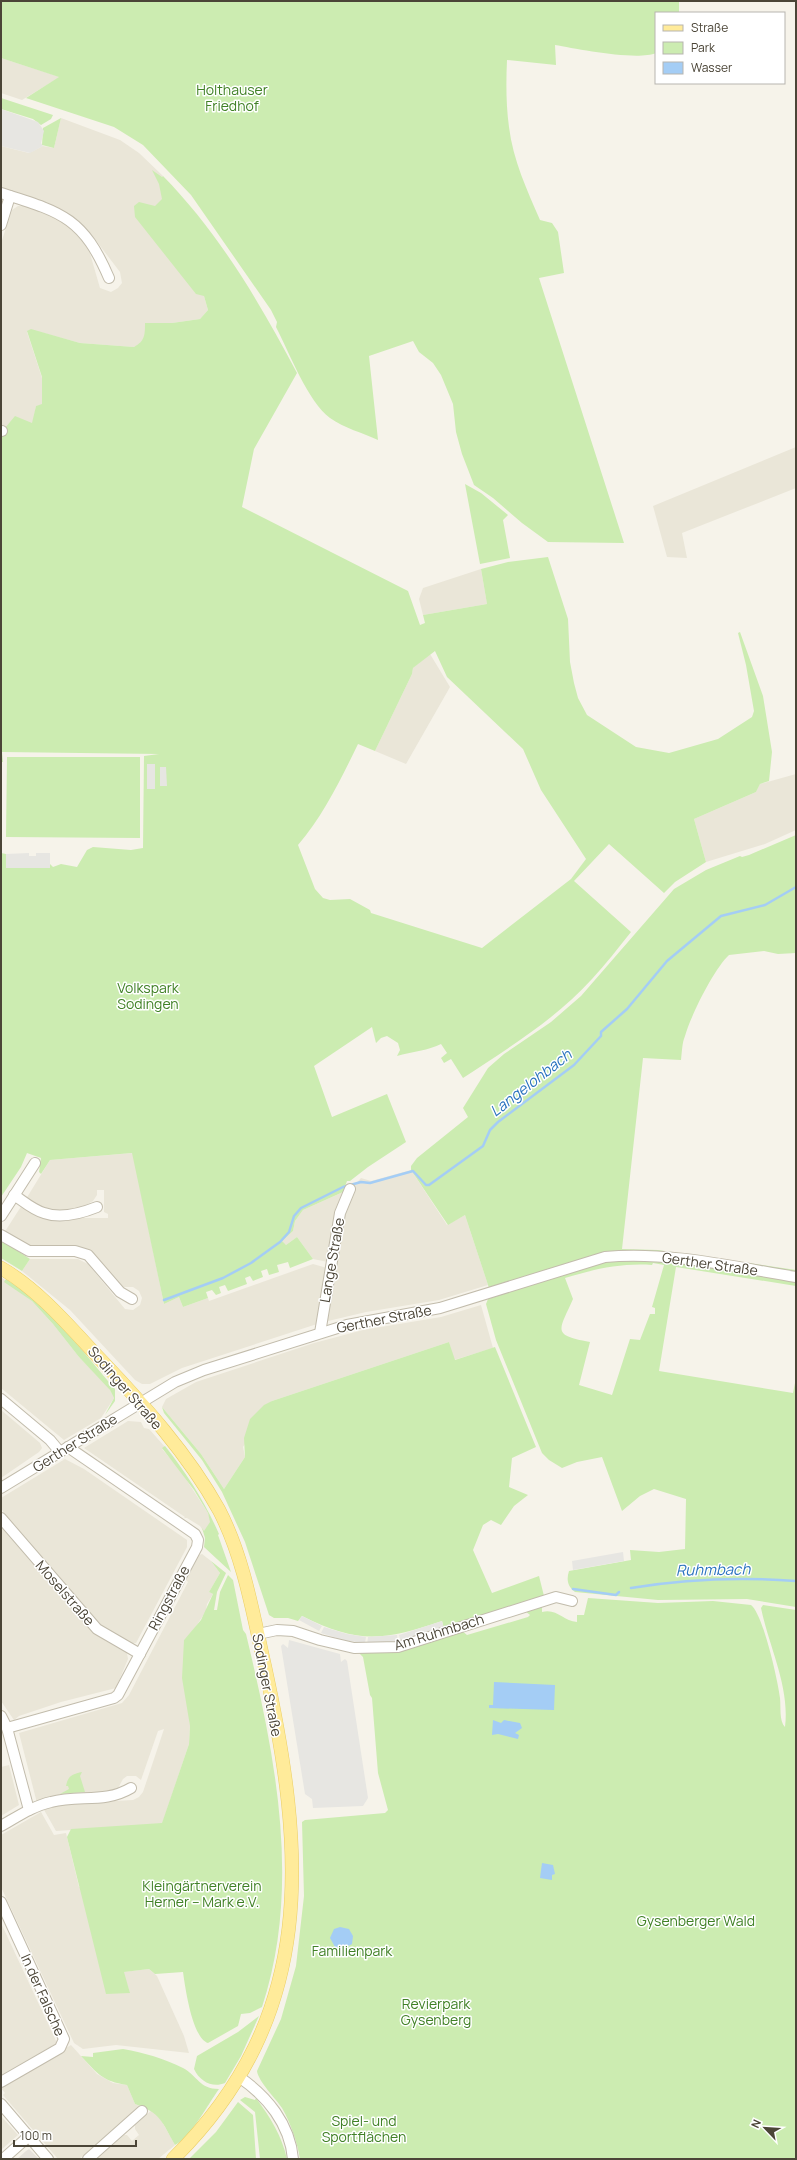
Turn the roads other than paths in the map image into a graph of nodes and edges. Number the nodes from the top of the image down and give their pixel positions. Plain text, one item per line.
1 (5, 195) edge
2 (1, 225) edge
3 (110, 278) dead end
4 (35, 1163) dead end
5 (350, 1188) dead end
6 (14, 1195) junction
7 (97, 1207) dead end
8 (1, 1216) edge
9 (1, 1235) edge
10 (1, 1268) edge
11 (796, 1277) edge
12 (132, 1299) dead end
13 (320, 1333) junction
14 (1, 1399) edge
15 (139, 1403) junction
16 (64, 1449) junction
17 (1, 1488) edge
18 (1, 1518) edge
19 (572, 1601) dead end
20 (258, 1634) junction
21 (140, 1654) junction
22 (1, 1716) edge
23 (7, 1728) junction
24 (131, 1788) dead end
25 (30, 1810) junction
26 (1, 1826) edge
27 (1, 1902) edge
28 (239, 2077) junction
29 (1, 2082) edge
30 (1, 2104) edge
31 (142, 2111) dead end
32 (28, 2137) junction
33 (3, 2159) edge
34 (48, 2159) edge
35 (88, 2159) edge
36 (173, 2159) edge
37 (293, 2159) edge

1 - 2 street
1 - 3 street
4 - 6 street
5 - 13 street, Lange Straße
6 - 7 street
6 - 8 street
9 - 12 street
10 - 15 main road, Sodinger Straße
11 - 13 street, Gerther Straße
13 - 15 street, Gerther Straße
14 - 16 street, Ringstraße
15 - 16 street, Gerther Straße
15 - 20 main road, Sodinger Straße
16 - 17 street, Gerther Straße
16 - 21 street, Ringstraße
18 - 21 street, Moselstraße
19 - 20 street, Am Ruhmbach
20 - 28 main road, Sodinger Straße
21 - 23 street, Ringstraße
22 - 23 street
23 - 25 street
24 - 25 street
25 - 26 street
27 - 29 street, In der Falsche
28 - 36 main road, Sodinger Straße
28 - 37 street
30 - 32 street
31 - 35 street
32 - 33 street
32 - 34 street

